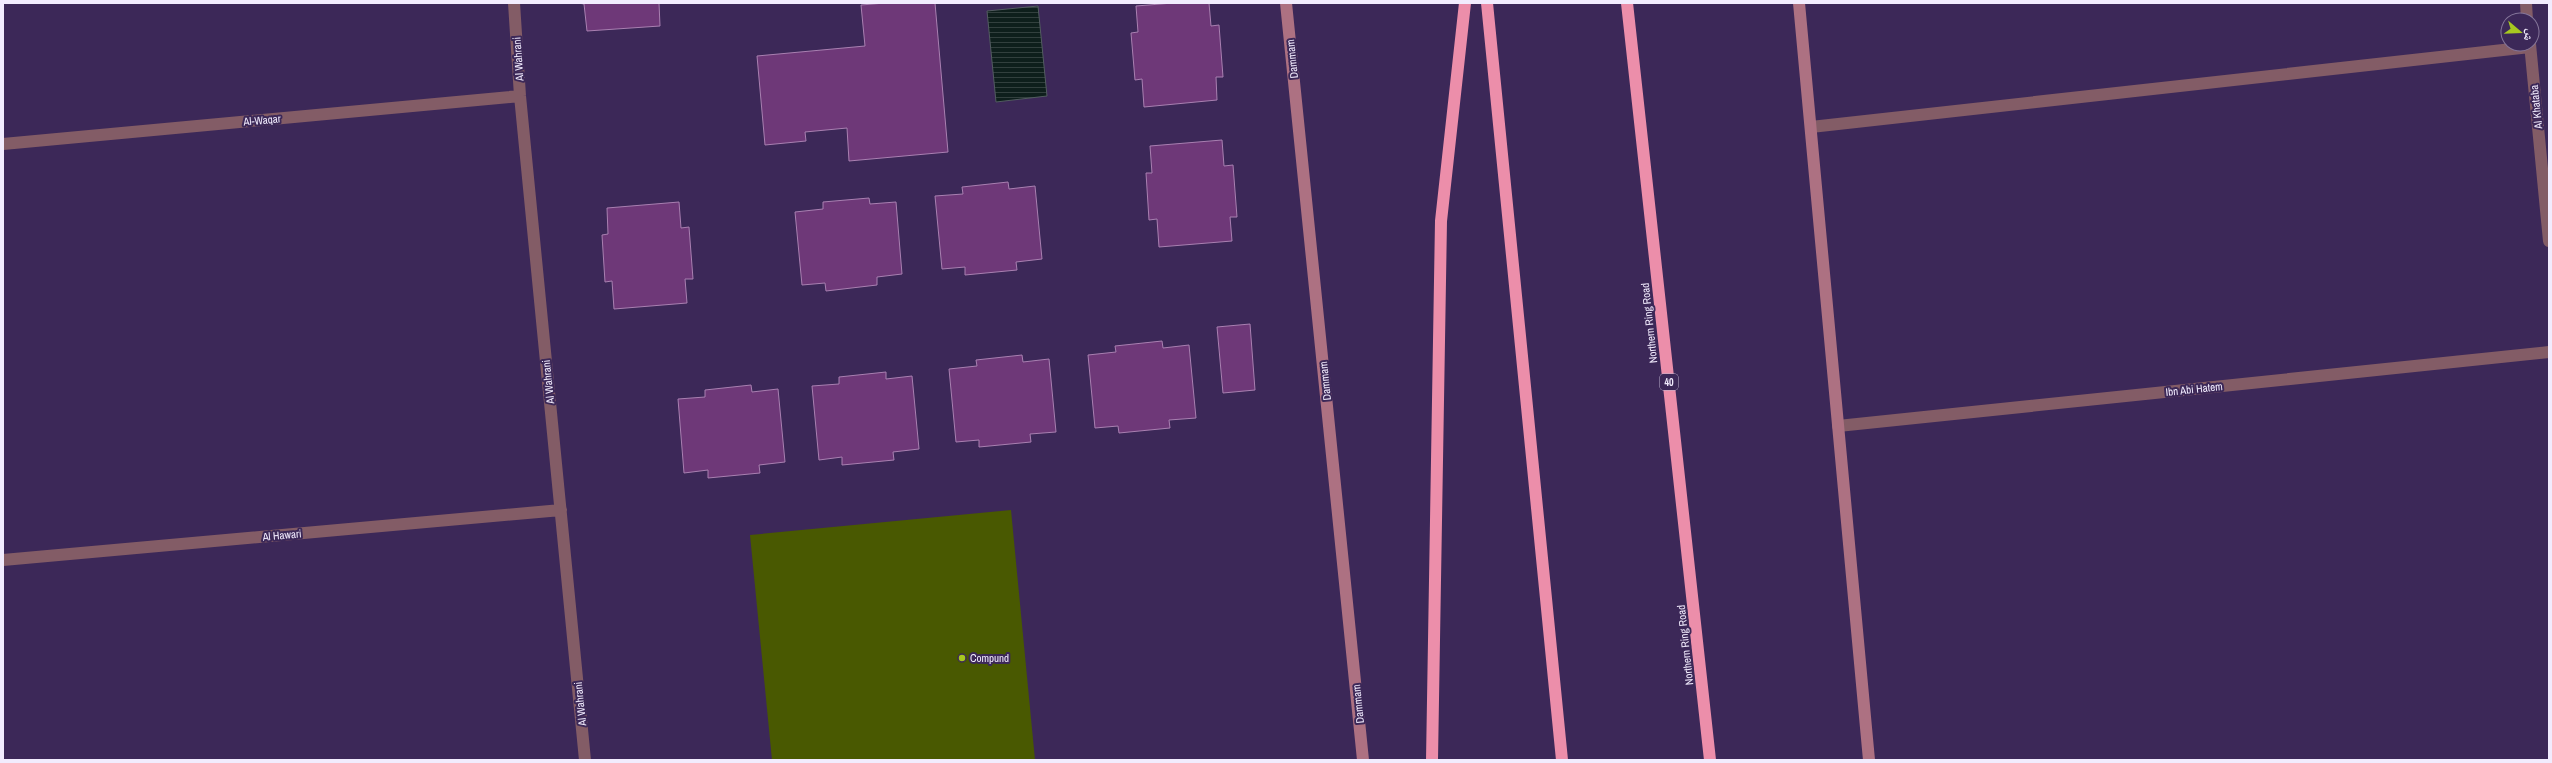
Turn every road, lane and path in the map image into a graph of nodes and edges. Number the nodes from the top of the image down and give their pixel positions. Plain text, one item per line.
1 (514, 3) edge
2 (1286, 3) edge
3 (1465, 3) edge
4 (1487, 3) edge
5 (1627, 3) edge
6 (1800, 3) edge
7 (2500, 49) edge
8 (2531, 52) edge
9 (520, 96) junction
10 (1811, 127) junction
11 (3, 144) edge
12 (2549, 241) edge
13 (2549, 352) edge
14 (1838, 426) junction
15 (560, 510) junction
16 (3, 560) edge
17 (585, 760) edge
18 (1363, 760) edge
19 (1432, 760) edge
20 (1562, 760) edge
21 (1710, 760) edge
22 (1869, 760) edge

1 - 9 street, Al Wahrani
2 - 18 street, Dammam
3 - 19 highway
4 - 20 highway
5 - 21 highway, Northern Ring Road / 40
6 - 10 street
7 - 10 street
8 - 12 street, Al Khataba
9 - 11 street, Al-Waqar
9 - 15 street, Al Wahrani
10 - 14 street
13 - 14 street, Ibn Abi Hatem
14 - 22 street
15 - 16 street, Al Hawari
15 - 17 street, Al Wahrani

